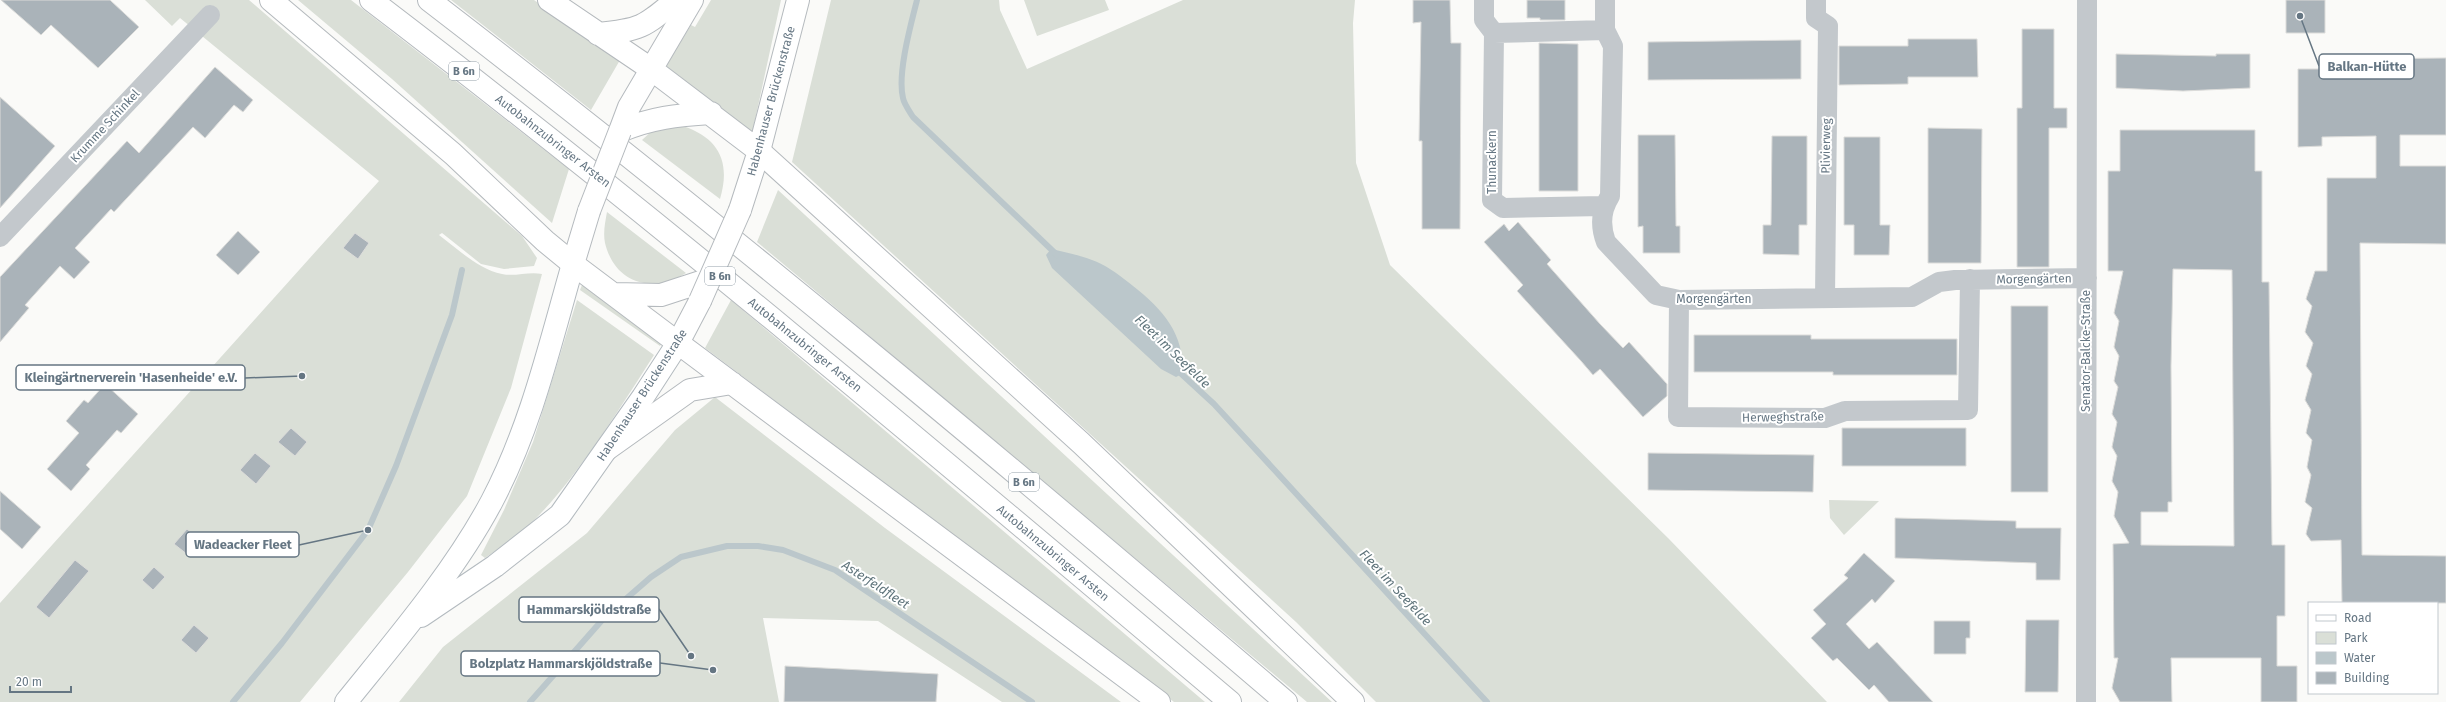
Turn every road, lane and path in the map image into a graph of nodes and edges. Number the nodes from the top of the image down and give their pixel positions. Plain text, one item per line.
1 (271, 0) edge
2 (371, 0) edge
3 (429, 0) edge
4 (549, 0) edge
5 (1484, 0) edge
6 (1605, 0) edge
7 (1816, 0) edge
8 (2087, 0) edge
9 (797, 3) edge
10 (679, 7) edge
11 (210, 15) dead end
12 (1606, 30) junction
13 (1494, 33) junction
14 (598, 34) junction
15 (651, 69) junction
16 (637, 113) junction
17 (711, 113) junction
18 (759, 151) junction
19 (1604, 206) junction
20 (0, 237) edge
21 (573, 264) junction
22 (2087, 278) junction
23 (1970, 279) junction
24 (615, 294) junction
25 (691, 295) junction
26 (1825, 298) junction
27 (1679, 300) junction
28 (678, 343) junction
29 (732, 383) junction
30 (607, 449) junction
31 (409, 625) junction
32 (346, 702) edge
33 (1159, 702) edge
34 (1230, 702) edge
35 (1286, 702) edge
36 (1353, 702) edge
37 (2086, 702) edge

1 - 21 main road
2 - 34 main road, Autobahnzubringer Arsten / B 6n
3 - 35 main road, B 6n
4 - 14 main road
5 - 13 street
6 - 12 street, Morgengärten
7 - 26 street, Plivierweg
8 - 22 street, Senator-Balcke-Straße
9 - 18 main road, Habenhauser Brückenstraße
10 - 14 main road
10 - 15 main road
11 - 20 street, Krumme Schinkel
12 - 13 street
12 - 19 street, Morgengärten
13 - 19 street, Thunackern
14 - 15 main road
15 - 16 main road
15 - 17 main road
16 - 17 main road
16 - 21 main road, Habenhauser Brückenstraße, bridge
17 - 18 main road
18 - 25 main road, Habenhauser Brückenstraße, bridge
18 - 36 main road
19 - 27 street, Morgengärten
21 - 24 main road
21 - 31 main road, Habenhauser Brückenstraße
22 - 23 street, Morgengärten
22 - 37 street, Senator-Balcke-Straße
23 - 26 street, Morgengärten
23 - 27 street, Herweghstraße
24 - 25 main road
24 - 28 main road
25 - 28 main road, Habenhauser Brückenstraße
26 - 27 street, Morgengärten
28 - 29 main road
28 - 30 main road, Habenhauser Brückenstraße
29 - 30 main road
29 - 33 main road
30 - 31 main road, Habenhauser Brückenstraße
31 - 32 main road, Habenhauser Brückenstraße

